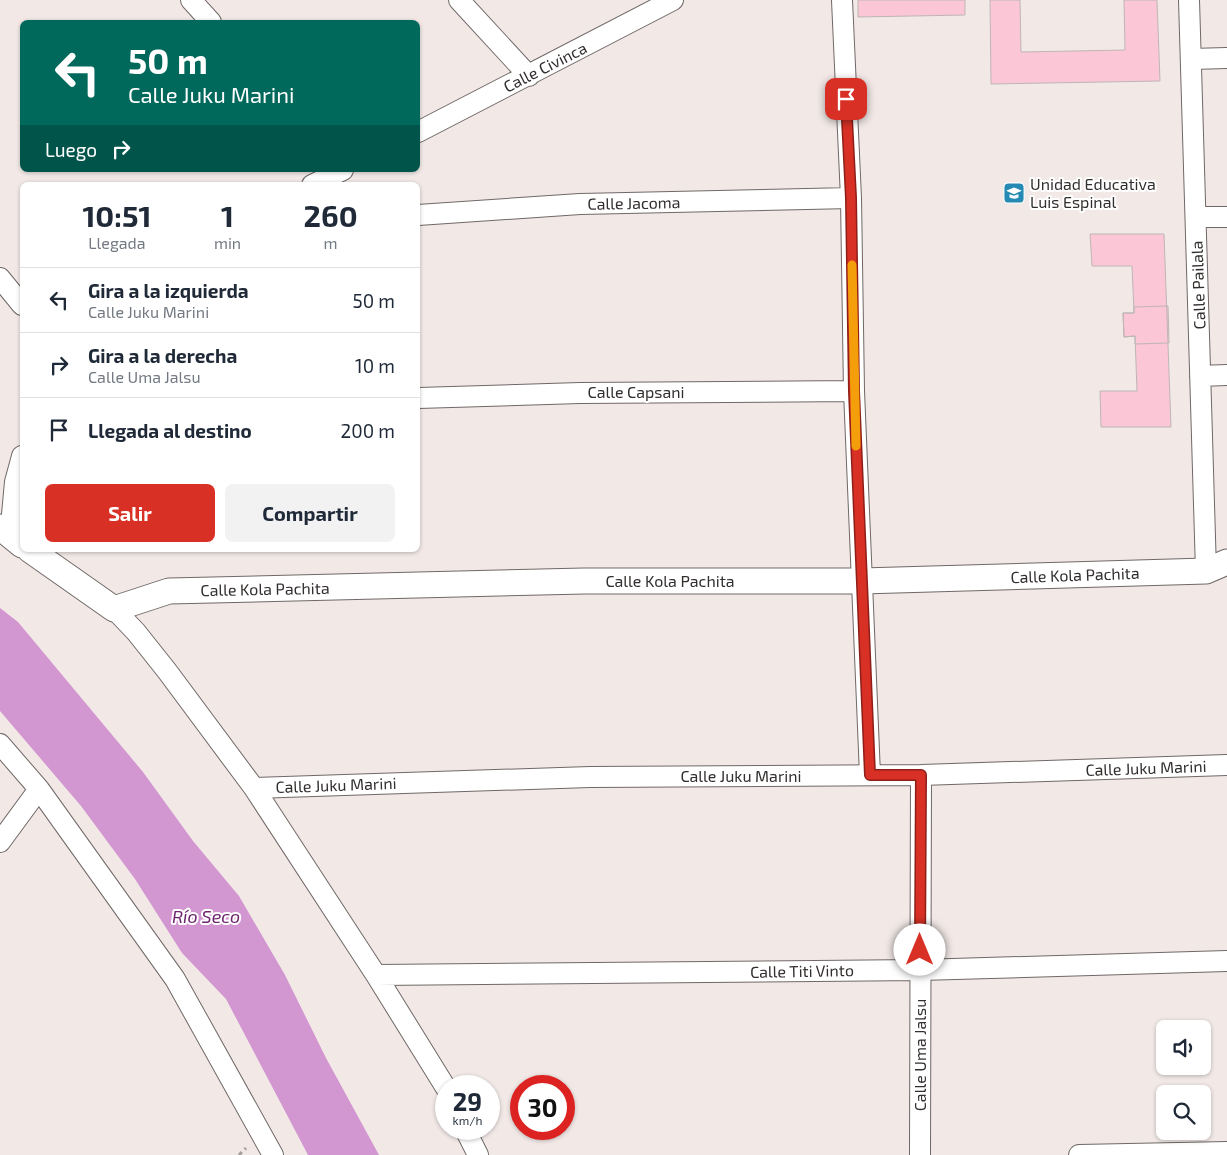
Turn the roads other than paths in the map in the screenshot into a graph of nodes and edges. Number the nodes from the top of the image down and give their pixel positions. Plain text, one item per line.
1 (191, 0) edge
2 (459, 0) edge
3 (673, 0) edge
4 (842, 0) edge
5 (1189, 0) edge
6 (209, 20) edge
7 (1227, 58) edge
8 (1191, 59) junction
9 (529, 76) junction
10 (420, 131) edge
11 (344, 174) edge
12 (321, 182) edge
13 (851, 198) junction
14 (420, 215) edge
15 (1196, 217) junction
16 (1227, 217) edge
17 (0, 278) edge
18 (20, 303) edge
19 (1227, 375) edge
20 (1200, 376) junction
21 (854, 391) junction
22 (420, 398) edge
23 (20, 463) edge
24 (16, 540) edge
25 (33, 552) edge
26 (1216, 567) edge
27 (862, 581) junction
28 (114, 609) junction
29 (0, 744) edge
30 (1227, 765) edge
31 (870, 775) junction
32 (921, 775) junction
33 (254, 788) junction
34 (38, 789) junction
35 (0, 842) edge
36 (1227, 960) edge
37 (920, 970) junction
38 (376, 975) junction
39 (438, 1075) edge
40 (470, 1140) edge
41 (1227, 1152) edge
42 (273, 1155) edge
43 (478, 1155) edge
44 (920, 1155) edge
45 (1079, 1155) edge

1 - 6 street
2 - 9 street
3 - 9 street, Calle Civinca
4 - 13 street
5 - 8 street, Calle Pailala
7 - 8 street
8 - 15 street, Calle Pailala
9 - 10 street, Calle Civinca
11 - 12 street
13 - 14 street, Calle Jacoma
13 - 21 street
15 - 16 street
15 - 20 street, Calle Pailala
17 - 18 street
19 - 20 street
20 - 26 street, Calle Pailala
21 - 22 street, Calle Capsani
21 - 27 street
23 - 24 street
25 - 28 street
26 - 27 street, Calle Kola Pachita
27 - 28 street, Calle Kola Pachita
27 - 31 street
28 - 33 street
29 - 34 street
30 - 32 street, Calle Juku Marini
31 - 32 street, Calle Juku Marini
31 - 33 street, Calle Juku Marini
32 - 37 street, Calle Uma Jalsu
33 - 38 street
34 - 35 street
34 - 42 street
36 - 37 street, Calle Titi Vinto
37 - 38 street, Calle Titi Vinto
37 - 44 street, Calle Uma Jalsu
38 - 39 street
40 - 43 street
41 - 45 street

